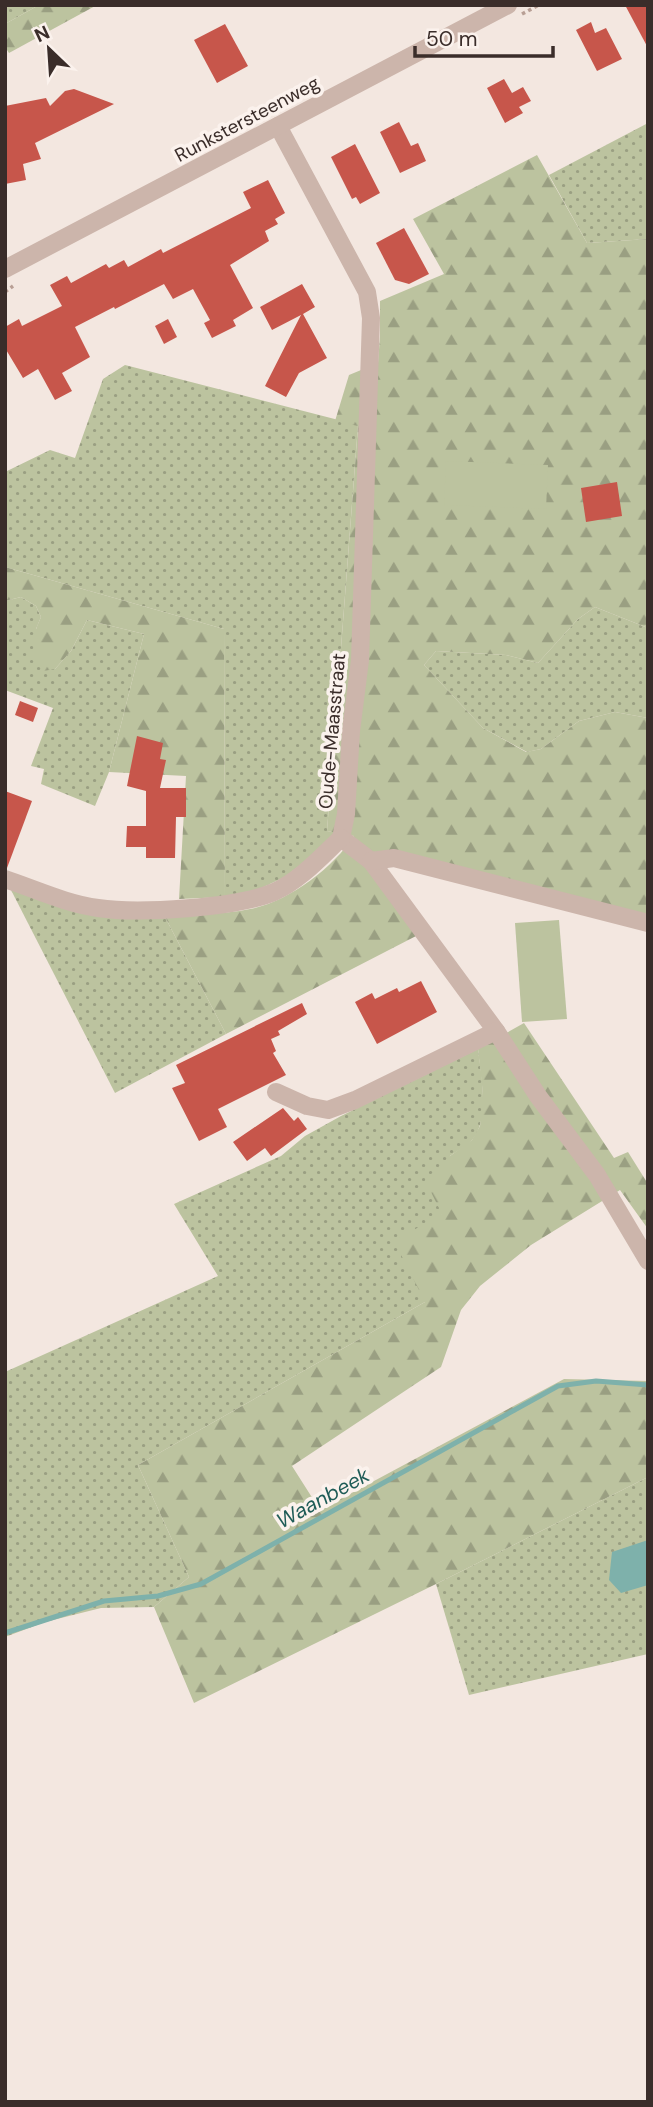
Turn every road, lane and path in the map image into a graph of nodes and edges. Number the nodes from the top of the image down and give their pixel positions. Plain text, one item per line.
1 (508, 5) edge
2 (278, 126) junction
3 (5, 269) edge
4 (341, 838) junction
5 (371, 860) junction
6 (5, 879) edge
7 (648, 923) edge
8 (496, 1031) junction
9 (276, 1092) dead end
10 (648, 1261) edge

1 - 2 street, Runkstersteenweg
2 - 3 street, Runkstersteenweg
2 - 4 street, Oude-Maasstraat
4 - 5 street, Oude-Maasstraat
4 - 6 street
5 - 7 street
5 - 8 street, Oude-Maasstraat
8 - 9 street
8 - 10 street, Oude-Maasstraat

